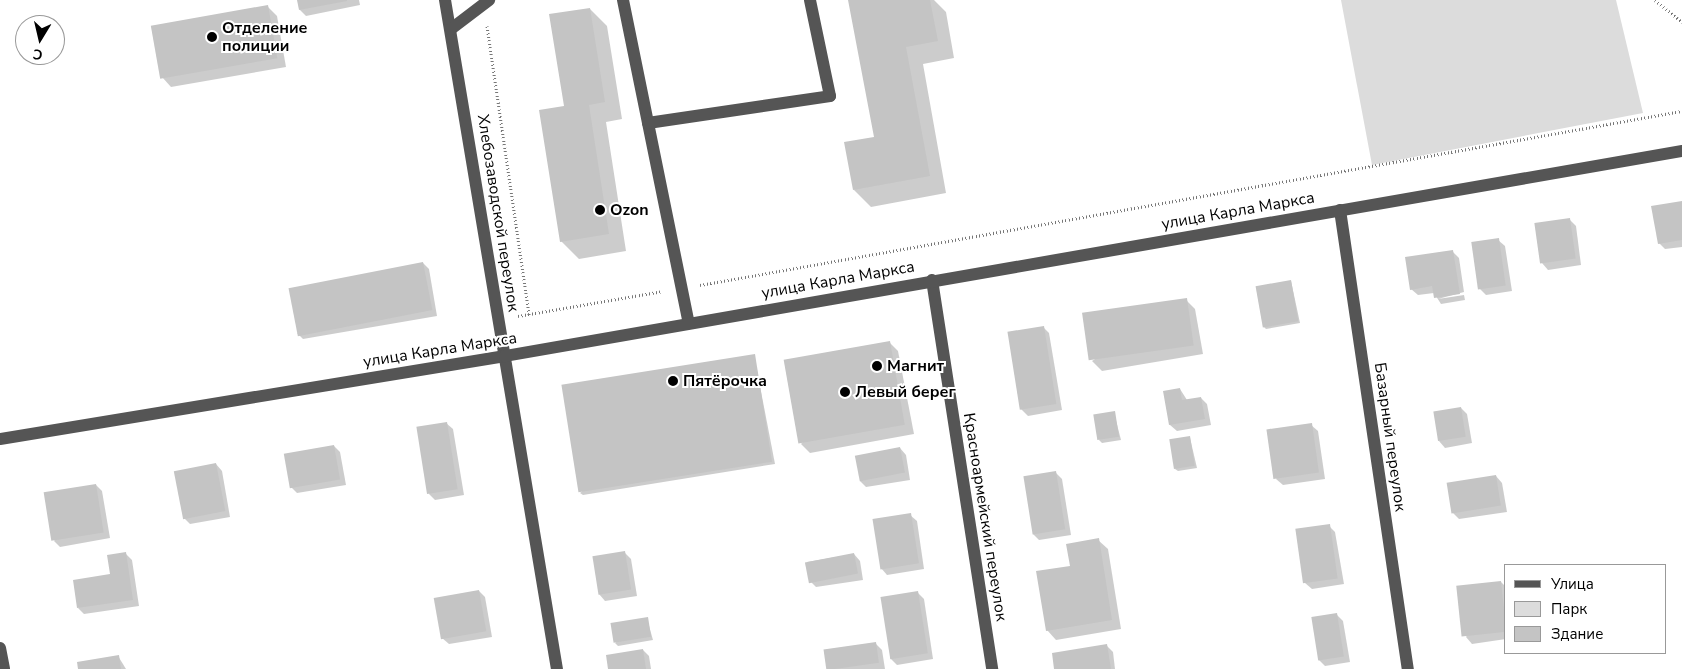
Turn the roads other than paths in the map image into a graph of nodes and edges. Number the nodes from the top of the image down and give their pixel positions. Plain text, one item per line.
1 (445, 0) edge
2 (623, 0) edge
3 (810, 0) edge
4 (486, 2) edge
5 (451, 30) junction
6 (648, 123) junction
7 (1682, 150) edge
8 (1340, 210) junction
9 (932, 280) junction
10 (689, 323) junction
11 (505, 356) junction
12 (0, 439) edge
13 (0, 648) edge
14 (4, 669) edge
15 (557, 669) edge
16 (992, 669) edge
17 (1408, 669) edge

1 - 5 street, Хлебозаводской переулок
2 - 6 street
3 - 6 street
4 - 5 street
5 - 11 street, Хлебозаводской переулок
6 - 10 street
7 - 8 street, улица Карла Маркса
8 - 9 street, улица Карла Маркса
8 - 17 street, Базарный переулок
9 - 10 street, улица Карла Маркса
9 - 16 street, Красноармейский переулок
10 - 11 street, улица Карла Маркса
11 - 12 street, улица Карла Маркса
11 - 15 street, Хлебозаводской переулок
13 - 14 street

